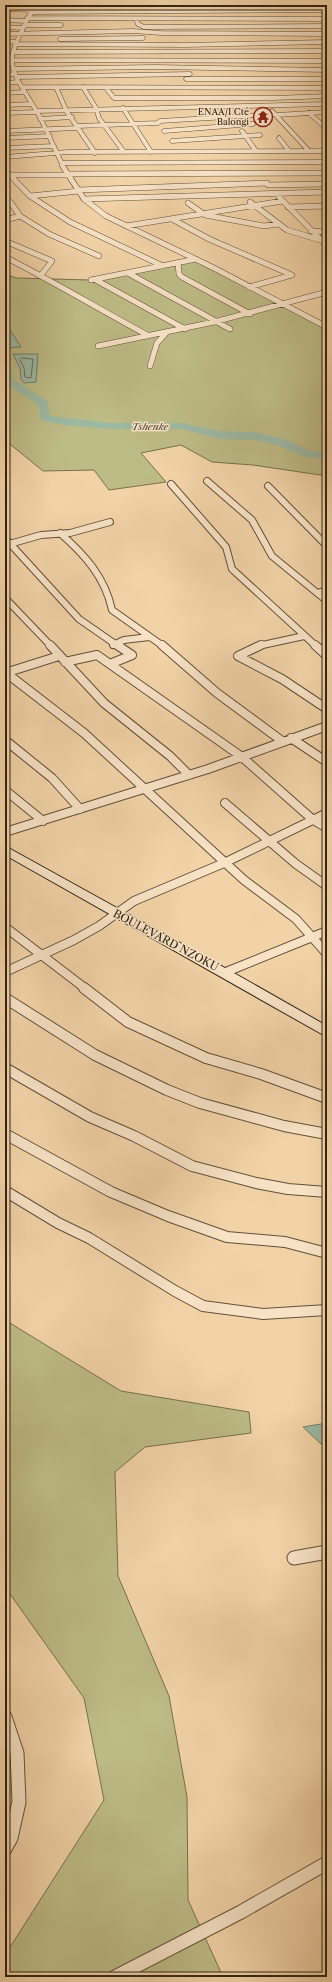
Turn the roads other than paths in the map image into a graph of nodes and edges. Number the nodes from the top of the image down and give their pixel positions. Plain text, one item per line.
1 (38, 5) edge
2 (5, 9) edge
3 (327, 10) edge
4 (5, 14) edge
5 (27, 18) junction
6 (136, 19) junction
7 (327, 19) edge
8 (5, 20) edge
9 (131, 24) dead end
10 (138, 24) junction
11 (63, 25) dead end
12 (327, 26) edge
13 (5, 27) edge
14 (5, 34) edge
15 (327, 34) edge
16 (46, 38) dead end
17 (53, 38) dead end
18 (143, 38) dead end
19 (5, 41) edge
20 (327, 42) edge
21 (15, 45) junction
22 (98, 51) junction
23 (327, 51) edge
24 (5, 54) edge
25 (12, 60) junction
26 (101, 60) junction
27 (133, 60) junction
28 (327, 61) edge
29 (5, 67) edge
30 (13, 68) junction
31 (104, 68) junction
32 (134, 68) junction
33 (327, 70) edge
34 (182, 74) junction
35 (206, 74) dead end
36 (5, 75) edge
37 (186, 79) junction
38 (327, 79) edge
39 (18, 80) junction
40 (5, 83) edge
41 (56, 87) junction
42 (83, 87) junction
43 (189, 87) junction
44 (214, 87) junction
45 (230, 87) junction
46 (106, 88) junction
47 (327, 88) edge
48 (24, 92) junction
49 (192, 92) dead end
50 (5, 93) edge
51 (327, 96) edge
52 (216, 98) junction
53 (233, 98) junction
54 (32, 104) junction
55 (327, 104) edge
56 (5, 105) edge
57 (218, 107) junction
58 (96, 108) junction
59 (123, 108) junction
60 (146, 108) junction
61 (271, 108) junction
62 (66, 111) junction
63 (37, 112) junction
64 (327, 112) edge
65 (5, 113) edge
66 (309, 113) junction
67 (276, 115) junction
68 (153, 116) dead end
69 (72, 117) junction
70 (327, 117) edge
71 (316, 118) junction
72 (40, 119) junction
73 (302, 119) dead end
74 (281, 120) junction
75 (295, 120) dead end
76 (319, 122) junction
77 (327, 122) edge
78 (158, 123) junction
79 (134, 124) junction
80 (253, 124) dead end
81 (105, 126) junction
82 (237, 126) junction
83 (77, 127) junction
84 (214, 127) junction
85 (46, 129) junction
86 (327, 129) edge
87 (5, 131) edge
88 (164, 131) junction
89 (245, 135) junction
90 (260, 135) dead end
91 (50, 136) junction
92 (221, 137) junction
93 (5, 138) edge
94 (278, 138) dead end
95 (172, 141) junction
96 (54, 146) junction
97 (120, 146) junction
98 (5, 148) edge
99 (254, 151) junction
100 (289, 151) junction
101 (309, 151) junction
102 (327, 151) edge
103 (95, 152) junction
104 (106, 152) junction
105 (124, 152) junction
106 (151, 152) junction
107 (181, 152) junction
108 (58, 154) junction
109 (5, 156) edge
110 (183, 162) junction
111 (254, 162) junction
112 (327, 162) edge
113 (62, 163) junction
114 (5, 170) edge
115 (259, 173) junction
116 (327, 173) edge
117 (67, 174) junction
118 (10, 175) junction
119 (268, 184) junction
120 (327, 184) edge
121 (78, 190) junction
122 (327, 192) edge
123 (277, 194) junction
124 (241, 195) junction
125 (30, 196) junction
126 (5, 198) edge
127 (84, 199) junction
128 (283, 201) junction
129 (188, 203) dead end
130 (253, 204) junction
131 (327, 206) edge
132 (288, 207) junction
133 (201, 213) junction
134 (20, 216) junction
135 (172, 219) junction
136 (5, 220) edge
137 (278, 224) junction
138 (126, 226) junction
139 (311, 231) junction
140 (327, 232) edge
141 (5, 241) edge
142 (320, 241) junction
143 (327, 242) edge
144 (327, 246) edge
145 (99, 256) dead end
146 (5, 257) edge
147 (196, 259) junction
148 (178, 263) junction
149 (163, 266) junction
150 (128, 273) junction
151 (41, 275) junction
152 (250, 287) junction
153 (325, 294) edge
154 (285, 306) junction
155 (250, 314) junction
156 (219, 322) junction
157 (327, 327) edge
158 (185, 329) junction
159 (230, 329) dead end
160 (168, 332) junction
161 (149, 336) junction
162 (98, 346) dead end
163 (150, 366) dead end
164 (207, 480) dead end
165 (171, 484) dead end
166 (268, 486) dead end
167 (110, 522) dead end
168 (60, 533) junction
169 (5, 538) edge
170 (8, 544) edge
171 (327, 546) edge
172 (327, 590) edge
173 (317, 593) junction
174 (6, 601) edge
175 (327, 601) edge
176 (304, 636) junction
177 (149, 637) junction
178 (113, 645) junction
179 (59, 656) junction
180 (327, 656) edge
181 (65, 662) junction
182 (110, 664) junction
183 (5, 672) edge
184 (327, 709) edge
185 (327, 726) edge
186 (291, 738) junction
187 (5, 740) edge
188 (282, 741) junction
189 (242, 757) junction
190 (327, 762) edge
191 (189, 775) junction
192 (145, 789) junction
193 (5, 790) edge
194 (225, 803) dead end
195 (80, 809) junction
196 (327, 813) edge
197 (312, 819) junction
198 (43, 821) junction
199 (327, 828) edge
200 (5, 832) edge
201 (271, 841) junction
202 (5, 850) edge
203 (224, 863) junction
204 (327, 886) edge
205 (116, 913) junction
206 (5, 927) edge
207 (327, 931) edge
208 (314, 937) junction
209 (327, 954) edge
210 (43, 955) junction
211 (5, 972) edge
212 (226, 972) junction
213 (5, 998) edge
214 (327, 1032) edge
215 (5, 1068) edge
216 (327, 1098) edge
217 (5, 1134) edge
218 (327, 1134) edge
219 (5, 1190) edge
220 (327, 1192) edge
221 (327, 1253) edge
222 (327, 1310) edge
223 (327, 1552) edge
224 (294, 1558) dead end
225 (5, 1717) edge
226 (5, 1849) edge
227 (327, 1863) edge
228 (115, 1977) edge

1 - 5 street
2 - 5 street
3 - 5 street
4 - 5 street
5 - 6 street
5 - 8 street
5 - 11 street
5 - 13 street
5 - 21 street
6 - 7 street
6 - 10 street
9 - 10 street
10 - 12 street
14 - 21 street
15 - 21 street
16 - 21 street
17 - 18 street
19 - 21 street
20 - 21 street
21 - 22 street
21 - 24 street
21 - 25 street
22 - 23 street
22 - 26 street
25 - 26 street
25 - 30 street
26 - 27 street
26 - 31 street
27 - 28 street
27 - 32 street
29 - 30 street
30 - 31 street
30 - 39 street
31 - 32 street
32 - 33 street
34 - 35 street
34 - 37 street
34 - 39 street
36 - 39 street
37 - 38 street
37 - 43 street
39 - 40 street
39 - 41 street
39 - 48 street
41 - 42 street
41 - 62 street
42 - 46 street
42 - 58 street
43 - 44 street
43 - 46 street
43 - 49 street
44 - 45 street
44 - 52 street
45 - 47 street
45 - 53 street
46 - 52 street
48 - 50 street
48 - 54 street
51 - 53 street
52 - 53 street
52 - 57 street
54 - 56 street
54 - 63 street
55 - 61 street
57 - 60 street
57 - 61 street
58 - 59 street
58 - 62 street
58 - 81 street
59 - 60 street
59 - 79 street
60 - 68 street
61 - 67 street
62 - 63 street
62 - 69 street
63 - 65 street
63 - 72 street
64 - 66 street
66 - 67 street
66 - 71 street
67 - 74 street
67 - 78 street
69 - 72 street
69 - 83 street
70 - 71 street
71 - 73 street
71 - 76 street
72 - 85 street
74 - 75 street
74 - 101 street
76 - 77 street
76 - 86 street
78 - 79 street
78 - 88 street
79 - 81 street
79 - 106 street
80 - 82 street
81 - 83 street
81 - 97 street
82 - 84 street
82 - 89 street
83 - 85 street
83 - 103 street
84 - 88 street
84 - 92 street
85 - 87 street
85 - 91 street
88 - 95 street
89 - 90 street
89 - 92 street
89 - 99 street
91 - 93 street
91 - 96 street
92 - 95 street
94 - 100 street
95 - 107 street
96 - 98 street
96 - 108 street
97 - 104 street
97 - 105 street
99 - 100 street
99 - 107 street
99 - 111 street
100 - 101 street
101 - 102 street
103 - 104 street
103 - 108 street
104 - 105 street
105 - 106 street
106 - 107 street
107 - 110 street
108 - 109 street
108 - 113 street
110 - 111 street
110 - 113 street
111 - 112 street
111 - 115 street
113 - 117 street
114 - 118 street
115 - 116 street
115 - 117 street
115 - 119 street
117 - 118 street
117 - 121 street
118 - 125 street
119 - 120 street
119 - 121 street
119 - 123 street
121 - 125 street
121 - 127 street
122 - 123 street
123 - 124 street
123 - 128 street
124 - 127 street
124 - 130 street
125 - 149 street
126 - 134 street
127 - 138 street
128 - 130 street
128 - 132 street
129 - 133 street
130 - 133 street
130 - 137 street
131 - 132 street
132 - 139 street
133 - 135 street
133 - 137 street
134 - 136 street
134 - 145 street
135 - 138 street
135 - 152 street
137 - 142 street
138 - 147 street
139 - 140 street
139 - 142 street
141 - 151 street
142 - 143 street
142 - 144 street
146 - 151 street
147 - 148 street
147 - 152 street
148 - 149 street
148 - 155 street
149 - 150 street
150 - 156 street
150 - 158 street
151 - 161 street
152 - 154 street
153 - 154 street
154 - 155 street
154 - 157 street
155 - 156 street
156 - 158 street
156 - 159 street
158 - 160 street
160 - 161 street
160 - 163 street
161 - 162 street
164 - 173 street
165 - 176 street
166 - 171 street
167 - 168 street
168 - 170 street
168 - 177 street
169 - 170 street
170 - 178 street
172 - 173 street
173 - 175 street
174 - 179 street
176 - 180 street
176 - 184 street
177 - 178 street
177 - 188 street
178 - 182 street
179 - 181 street
179 - 183 street
181 - 182 street
181 - 191 street
182 - 189 street
183 - 192 street
185 - 186 street
186 - 188 street
186 - 190 street
187 - 195 street
188 - 189 street
189 - 191 street
189 - 197 street
191 - 192 street
192 - 195 street
192 - 203 street
193 - 198 street
194 - 201 street
195 - 198 street
196 - 197 street
197 - 199 street
197 - 201 street
198 - 200 street
201 - 203 street
201 - 204 street
202 - 205 street, BOULEVARD NZOKU
203 - 205 street
203 - 208 street
205 - 210 street
205 - 212 street, BOULEVARD NZOKU
206 - 210 street
207 - 208 street
208 - 209 street
208 - 212 street
210 - 211 street
210 - 216 street
212 - 214 street, BOULEVARD NZOKU
213 - 218 street
215 - 220 street
217 - 221 street
219 - 222 street
223 - 224 street
225 - 226 street
227 - 228 street

